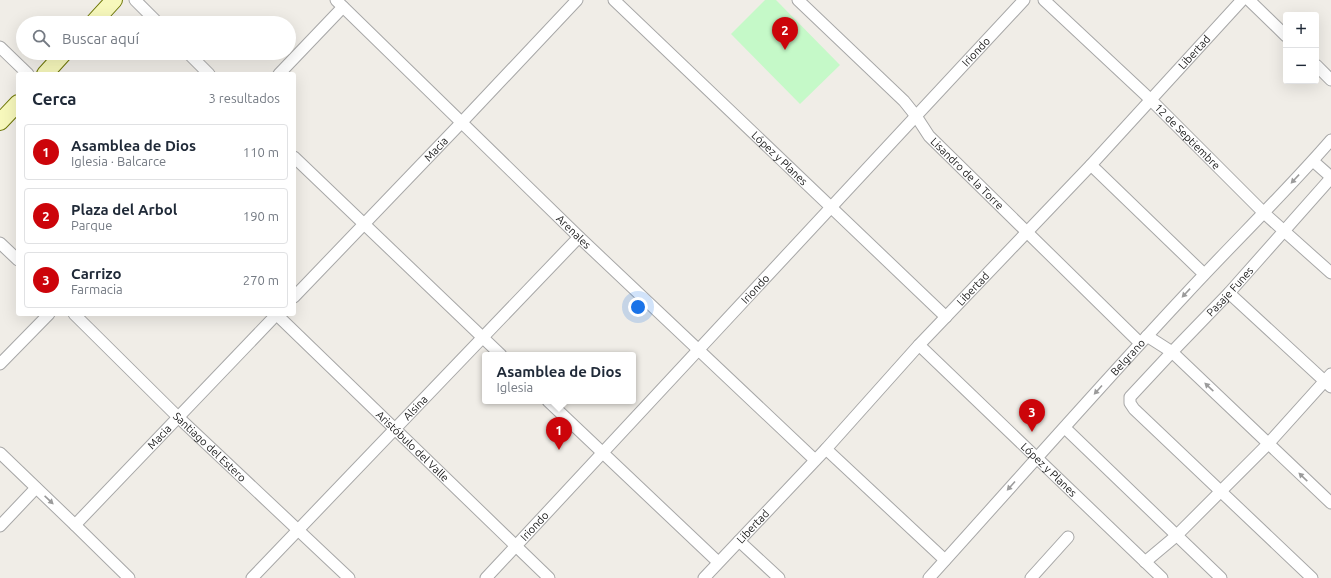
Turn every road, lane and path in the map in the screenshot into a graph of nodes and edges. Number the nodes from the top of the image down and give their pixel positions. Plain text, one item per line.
1 (114, 0) edge
2 (135, 0) edge
3 (577, 0) edge
4 (614, 0) edge
5 (798, 0) edge
6 (1024, 0) edge
7 (1044, 0) edge
8 (1242, 0) edge
9 (1249, 0) edge
10 (339, 3) edge
11 (99, 16) edge
12 (151, 16) edge
13 (1283, 33) edge
14 (0, 46) edge
15 (296, 54) edge
16 (58, 60) edge
17 (195, 60) edge
18 (291, 60) edge
19 (1319, 68) edge
20 (26, 72) edge
21 (47, 72) edge
22 (207, 72) edge
23 (281, 72) edge
24 (1331, 80) edge
25 (1151, 100) junction
26 (16, 105) edge
27 (916, 116) junction
28 (0, 122) edge
29 (461, 123) junction
30 (1331, 140) edge
31 (296, 159) edge
32 (1313, 160) junction
33 (1091, 165) junction
34 (1331, 177) edge
35 (832, 206) junction
36 (1264, 212) junction
37 (364, 224) junction
38 (1284, 230) junction
39 (1028, 233) junction
40 (580, 237) junction
41 (0, 243) edge
42 (16, 258) edge
43 (1331, 273) edge
44 (1204, 274) junction
45 (1229, 293) junction
46 (296, 295) edge
47 (47, 316) edge
48 (76, 316) edge
49 (275, 316) edge
50 (279, 316) edge
51 (946, 317) junction
52 (482, 337) junction
53 (1143, 339) junction
54 (919, 345) junction
55 (698, 350) junction
56 (498, 352) edge
57 (1172, 352) junction
58 (0, 364) edge
59 (1329, 381) edge
60 (551, 404) edge
61 (178, 417) junction
62 (1065, 428) junction
63 (395, 430) junction
64 (1268, 444) junction
65 (826, 449) junction
66 (602, 453) junction
67 (0, 454) edge
68 (1037, 457) junction
69 (814, 460) junction
70 (36, 488) junction
71 (1221, 491) junction
72 (1331, 504) edge
73 (75, 525) junction
74 (0, 526) edge
75 (298, 530) junction
76 (1176, 536) junction
77 (1068, 537) dead end
78 (740, 541) junction
79 (516, 545) junction
80 (945, 560) junction
81 (718, 562) junction
82 (1145, 562) junction
83 (129, 578) edge
84 (252, 578) edge
85 (349, 578) edge
86 (486, 578) edge
87 (549, 578) edge
88 (704, 578) edge
89 (779, 578) edge
90 (929, 578) edge
91 (1031, 578) edge
92 (1162, 578) edge
93 (1220, 578) edge
94 (1312, 578) edge

1 - 11 street
2 - 12 street
3 - 29 street, Macia
4 - 35 street, López y Planes
5 - 27 street, Lisandro de la Torre
6 - 27 street, Iriondo
7 - 25 street, 12 de Septiembre
8 - 25 street, Libertad
9 - 13 street
10 - 15 street
10 - 29 street, Arenales
14 - 20 street
16 - 21 street
17 - 22 street
18 - 23 street
19 - 24 street
25 - 33 street, Libertad
25 - 36 street, 12 de Septiembre
26 - 28 street
27 - 35 street, Iriondo
27 - 39 street, Lisandro de la Torre
29 - 37 street, Macia
29 - 40 street, Arenales
30 - 32 street, Belgrano
31 - 37 street
32 - 34 street
32 -> 36 street, Belgrano
33 - 39 street, Libertad
33 - 44 street
34 - 38 street, Pasaje Funes
35 - 51 street, López y Planes
35 - 55 street, Iriondo
36 - 38 street, 12 de Septiembre
36 - 44 street, Belgrano
37 - 46 street, Macia
37 - 52 street
38 - 43 street, 12 de Septiembre
38 - 45 street, Pasaje Funes
39 - 51 street, Libertad
39 - 53 street, Lisandro de la Torre
40 - 52 street, Alsina
40 - 55 street, Arenales
41 - 42 street
44 -> 53 street, Belgrano
45 - 57 street, Pasaje Funes
45 - 59 street
47 - 58 street
48 - 61 street, Santiago del Estero
49 - 61 street, Macia
50 - 63 street, Aristóbulo del Valle
51 - 54 street, Libertad
52 - 56 street
52 - 63 street, Alsina
53 - 57 street, Lisandro de la Torre
53 -> 62 street, Belgrano
54 - 65 street, Libertad
54 - 68 street, López y Planes
55 - 66 street, Iriondo
55 - 69 street, Arenales
64 -> 57 street, Lisandro de la Torre
57 - 71 street, Pasaje Funes
59 - 64 street
60 - 66 street
61 - 73 street, Macia
61 - 75 street, Santiago del Estero
62 - 68 street, Belgrano
62 - 76 street
63 - 75 street, Alsina
63 - 79 street, Aristóbulo del Valle
64 - 71 street
72 -> 64 street, Lisandro de la Torre
65 - 69 street, Libertad
65 - 80 street
66 - 79 street, Iriondo
66 - 81 street
67 - 70 street
68 -> 80 street, Belgrano
68 - 82 street, López y Planes
69 - 78 street, Libertad
70 -> 73 street
70 - 74 street
71 - 76 street
71 - 94 street
73 - 83 street
75 - 84 street, Alsina
75 - 85 street, Santiago del Estero
76 - 82 street
76 - 93 street
77 - 91 street
78 - 81 street, Libertad
78 - 89 street
79 - 86 street, Iriondo
79 - 87 street, Aristóbulo del Valle
80 - 90 street, Belgrano
81 - 88 street, Libertad
82 - 92 street, López y Planes

